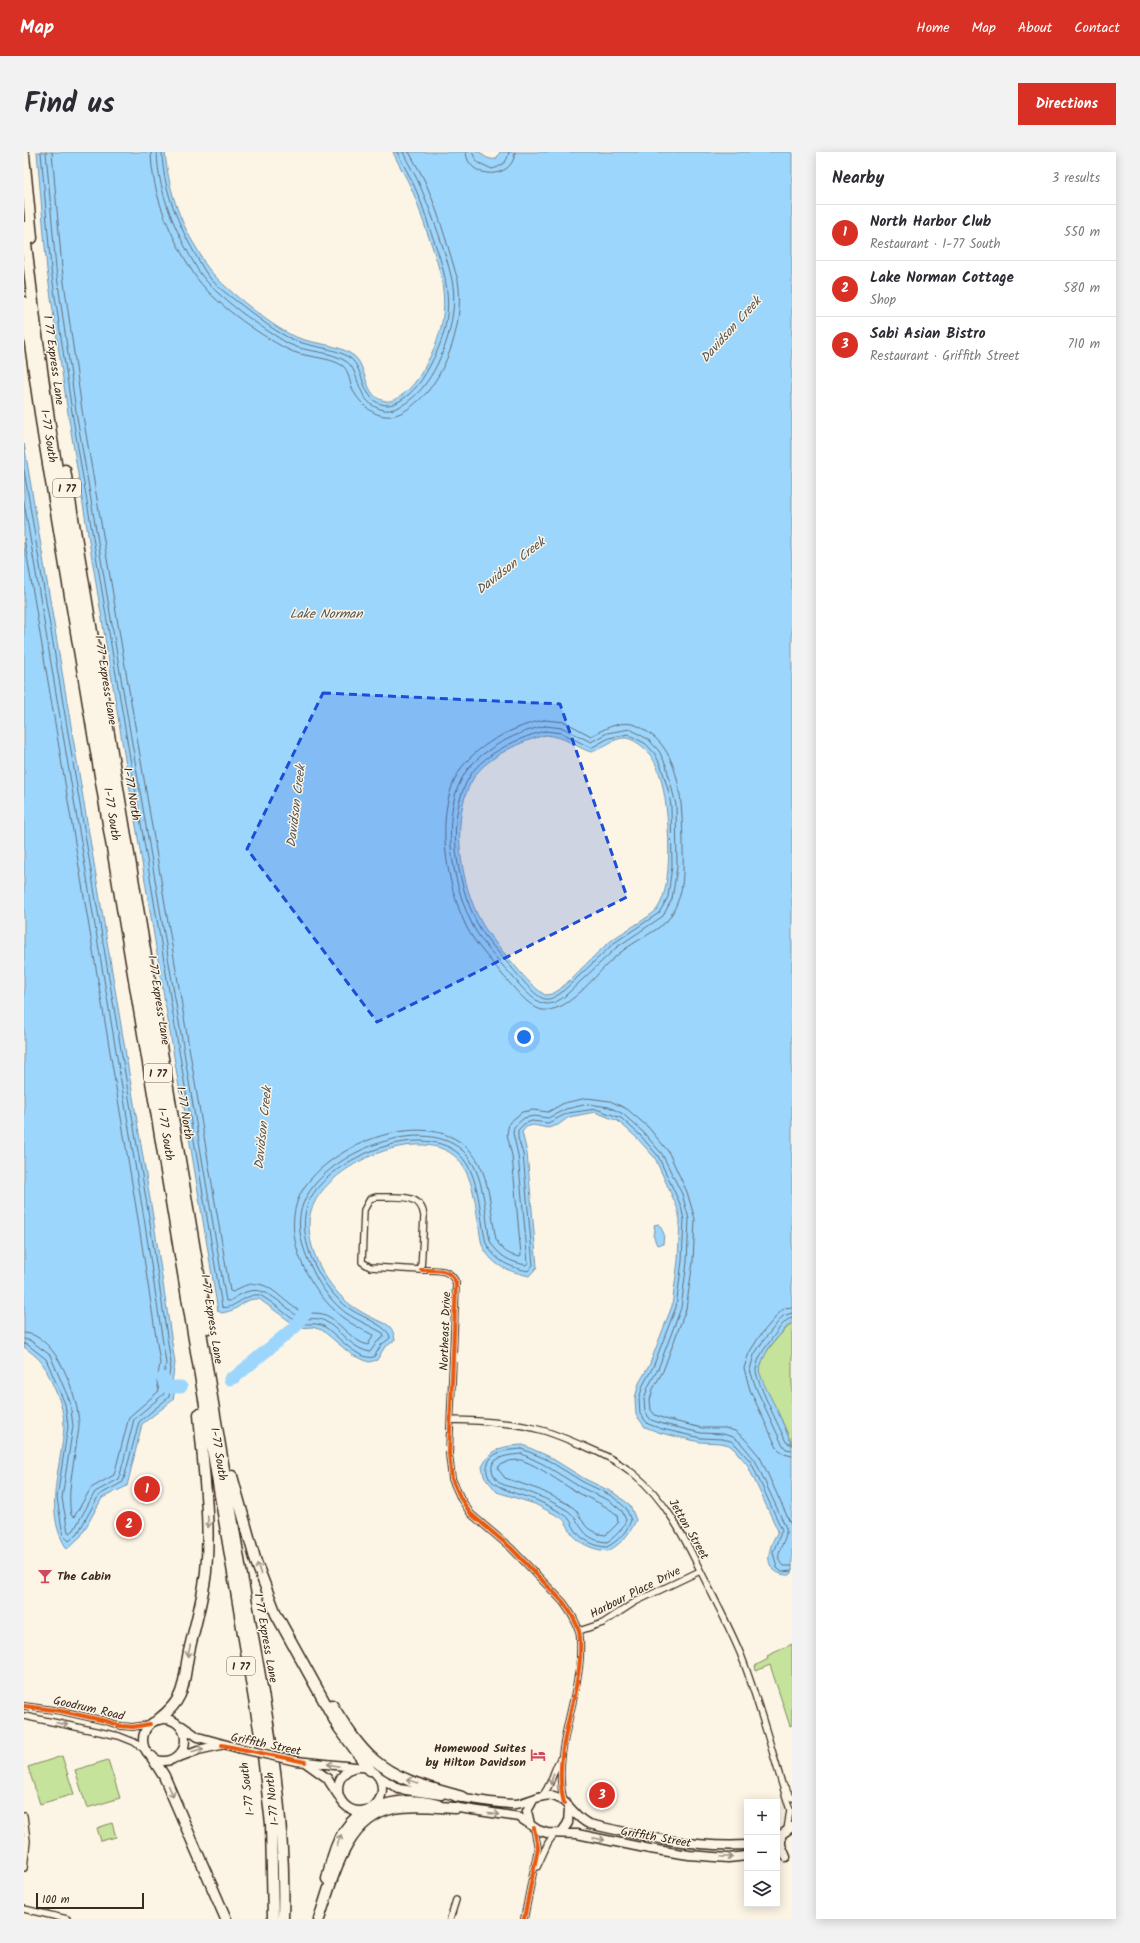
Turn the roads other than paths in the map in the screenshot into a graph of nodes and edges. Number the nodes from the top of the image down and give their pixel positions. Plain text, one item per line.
1 (24, 155) edge
2 (24, 227) edge
3 (24, 302) edge
4 (24, 355) edge
5 (421, 1270) junction
6 (199, 1414) junction
7 (451, 1420) junction
8 (234, 1488) junction
9 (700, 1571) junction
10 (579, 1631) junction
11 (305, 1665) junction
12 (24, 1706) edge
13 (24, 1716) edge
14 (154, 1721) junction
15 (181, 1726) junction
16 (222, 1745) junction
17 (149, 1754) junction
18 (175, 1759) junction
19 (560, 1759) junction
20 (305, 1762) junction
21 (369, 1771) junction
22 (782, 1783) junction
23 (462, 1797) junction
24 (340, 1798) junction
25 (537, 1798) junction
26 (792, 1798) edge
27 (567, 1805) junction
28 (456, 1808) junction
29 (369, 1809) junction
30 (24, 1816) edge
31 (532, 1826) junction
32 (784, 1832) edge
33 (558, 1833) junction
34 (744, 1845) edge
35 (744, 1856) edge
36 (789, 1858) edge
37 (24, 1868) edge
38 (535, 1870) junction
39 (456, 1900) dead end
40 (24, 1910) edge
41 (67, 1919) edge
42 (226, 1919) edge
43 (267, 1919) edge
44 (273, 1919) edge
45 (283, 1919) edge
46 (290, 1919) edge
47 (319, 1919) edge
48 (450, 1919) edge
49 (524, 1919) edge

1 - 8 highway, I-77 North / I 77
2 - 45 highway, I 77 Express Lane / I 77
3 - 44 highway, I 77 Express Lane / I 77
4 - 6 highway, I-77 South / I 77
5 - 5 street, Northeast Drive
5 - 7 street, Northeast Drive
6 -> 14 highway
6 - 43 highway, I-77 South / I 77
7 - 9 street, Jetton Street
7 - 10 street, Harbour Place Drive
11 -> 8 highway
8 - 46 highway, I-77 North / I 77
9 - 10 street, Harbour Place Drive
9 - 22 street, Jetton Street
10 - 19 street, Harbour Place Drive
11 - 21 highway
23 -> 11 highway
12 - 14 street, Goodrum Road
13 -> 17 street, Goodrum Road
14 - 15 main road
14 - 17 main road
15 - 16 main road, Griffith Street
15 - 18 main road
18 -> 16 main road, Griffith Street
16 - 20 main road, Griffith Street, bridge
17 - 18 main road
17 -> 42 highway
19 -> 25 street
19 - 27 street
21 -> 20 main road, Griffith Street
20 - 24 main road, Griffith Street
21 - 23 main road, Griffith Street
21 - 24 main road
21 - 29 main road
22 - 26 street, Jetton Street
22 - 32 street, Jetton Street
23 - 25 main road, Griffith Street
24 - 29 main road
25 - 27 main road
25 - 31 main road
27 - 33 main road
27 - 34 main road, Griffith Street
28 - 29 main road
28 -> 31 main road
28 - 47 highway
47 -> 29 highway
30 - 37 street
31 - 33 main road
31 - 38 street
32 - 36 main road
33 -> 35 main road, Griffith Street
33 - 38 street
38 - 49 street
39 - 48 street
40 - 41 street

